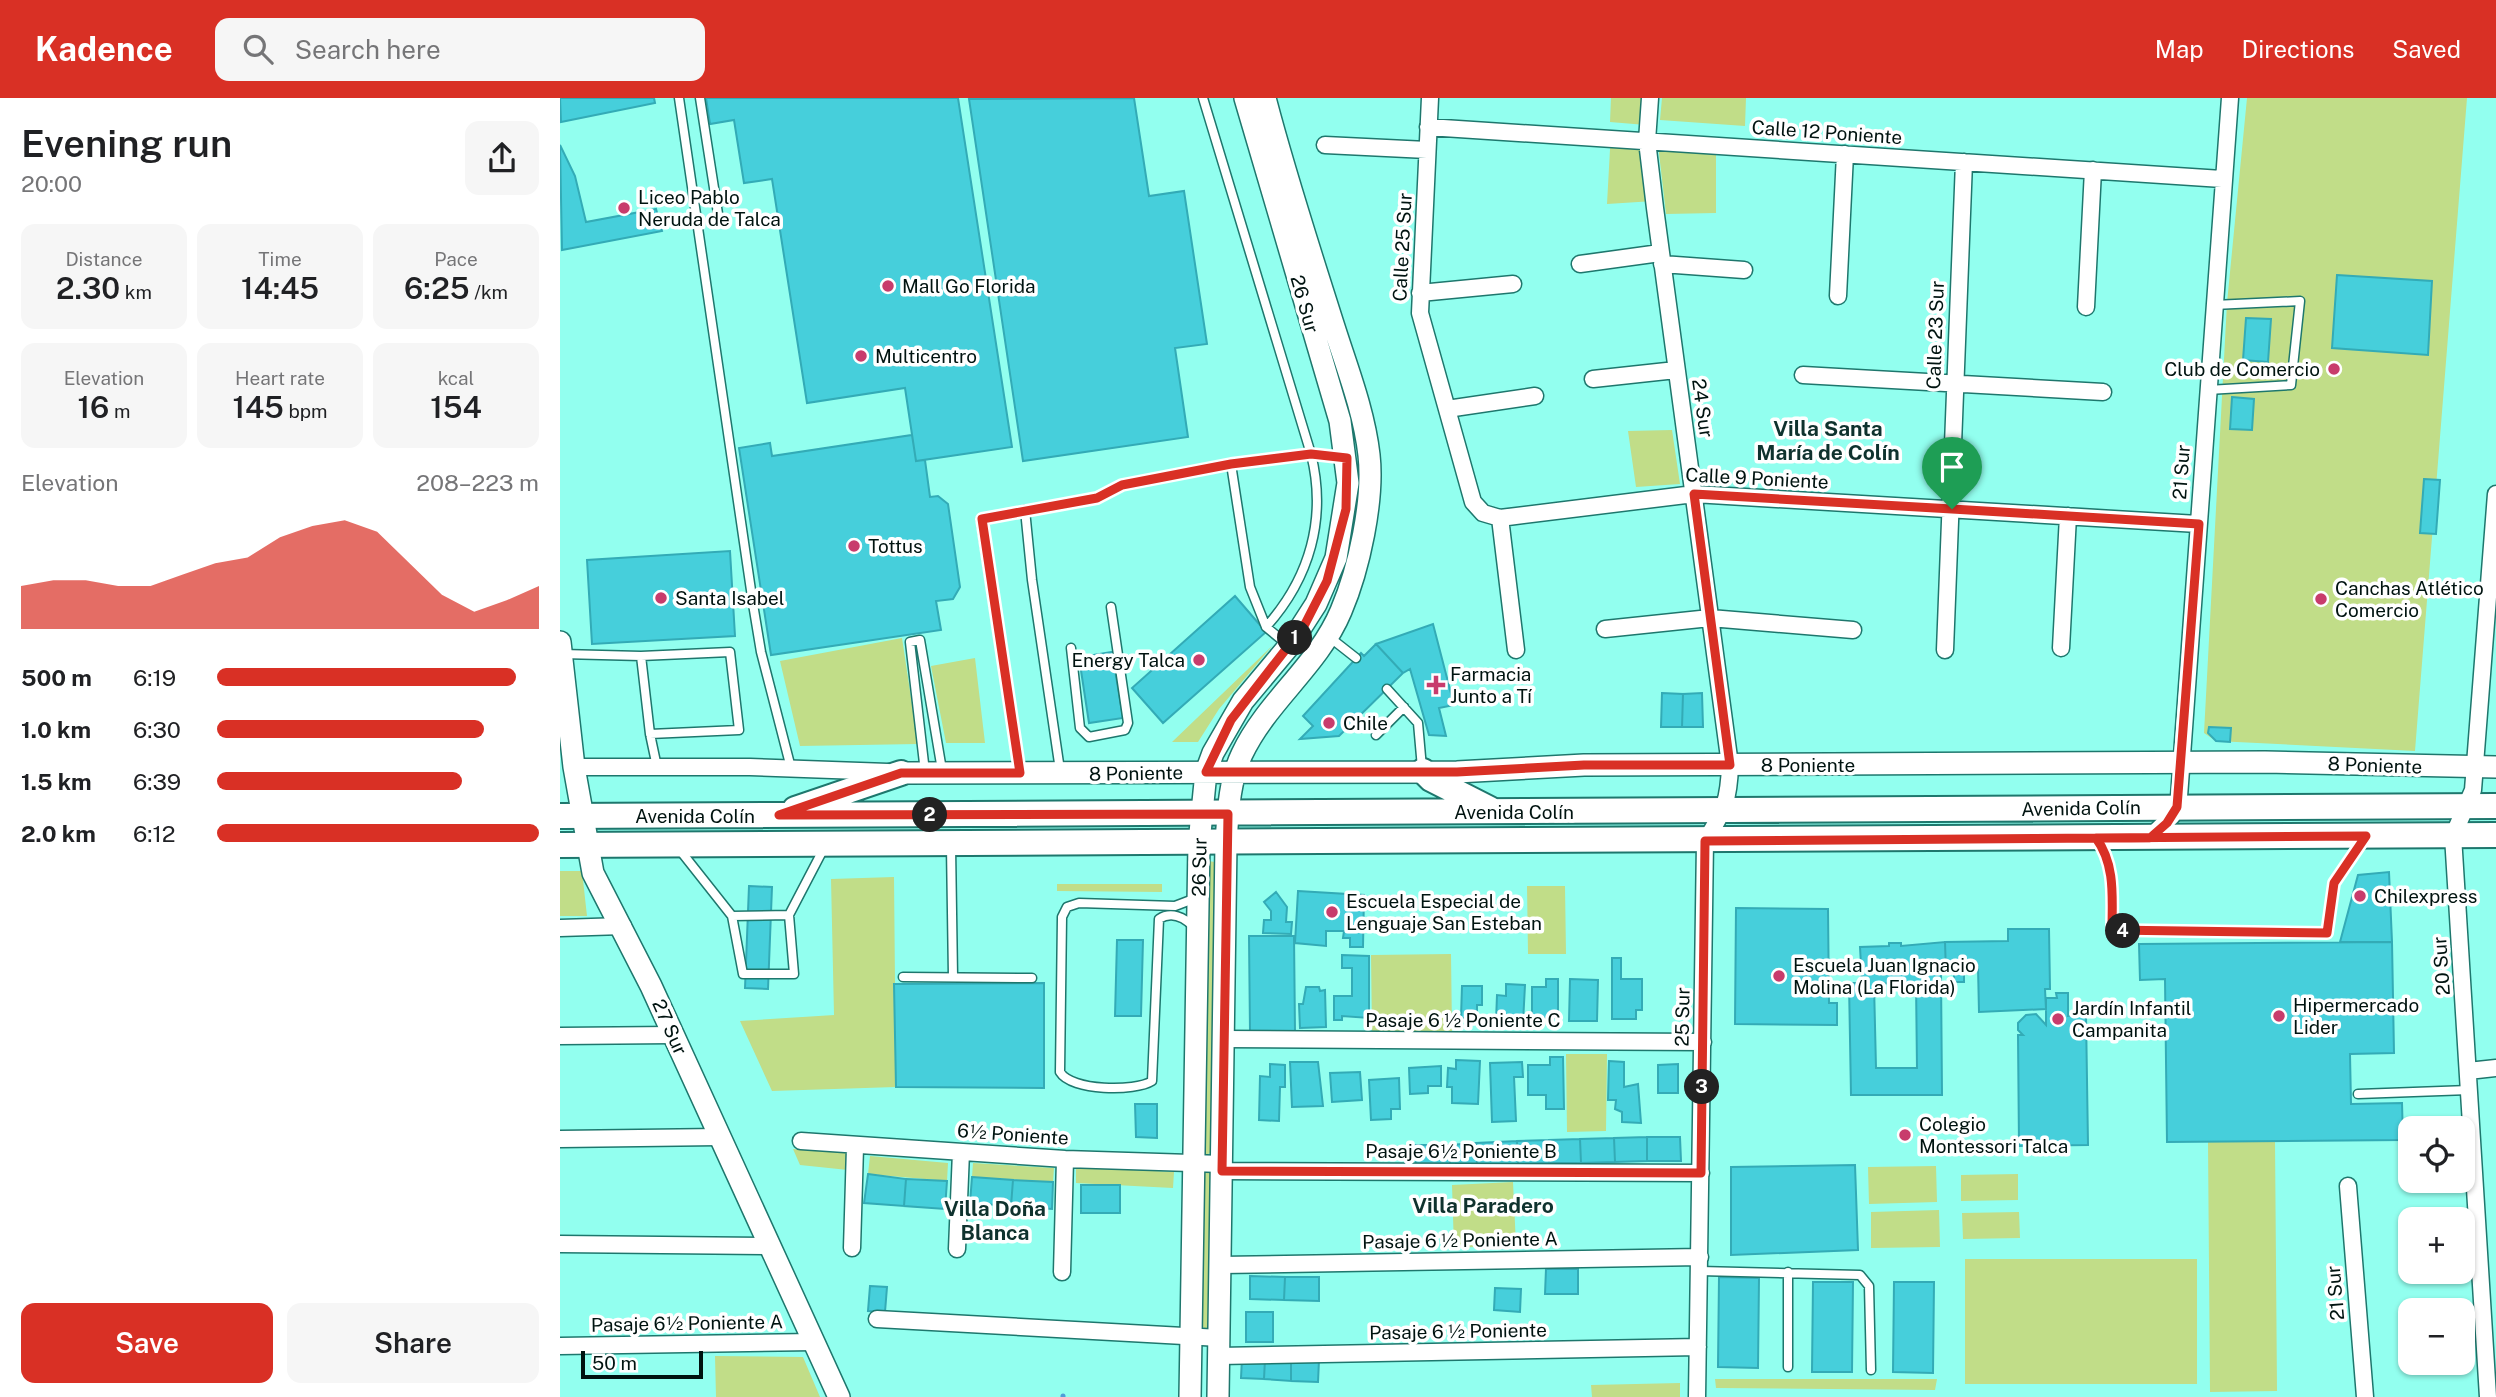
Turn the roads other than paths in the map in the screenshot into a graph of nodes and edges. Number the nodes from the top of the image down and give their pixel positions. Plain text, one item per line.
1 (680, 98) edge
2 (700, 98) edge
3 (1203, 98) edge
4 (1245, 98) edge
5 (1265, 98) edge
6 (1430, 98) edge
7 (1650, 98) edge
8 (2230, 98) edge
9 (1429, 127) junction
10 (1647, 141) junction
11 (1325, 145) dead end
12 (1427, 150) junction
13 (1845, 154) junction
14 (1964, 162) junction
15 (2093, 170) junction
16 (2222, 179) junction
17 (719, 220) dead end
18 (1661, 259) junction
19 (1580, 264) dead end
20 (1744, 270) dead end
21 (1513, 284) dead end
22 (1420, 293) junction
23 (1839, 296) dead end
24 (2214, 305) junction
25 (2086, 307) dead end
26 (1676, 370) junction
27 (1803, 375) dead end
28 (1593, 379) dead end
29 (1953, 384) junction
30 (2208, 390) junction
31 (2103, 392) dead end
32 (1535, 396) dead end
33 (1447, 409) junction
34 (1311, 454) junction
35 (1347, 458) junction
36 (1231, 464) junction
37 (1369, 479) junction
38 (1694, 494) junction
39 (2496, 494) edge
40 (1952, 509) junction
41 (1025, 510) junction
42 (1483, 513) joint
43 (2068, 516) junction
44 (1500, 518) junction
45 (2199, 524) junction
46 (2492, 593) edge
47 (1111, 607) dead end
48 (1710, 618) junction
49 (1266, 626) junction
50 (1605, 629) dead end
51 (1853, 630) dead end
52 (1328, 636) junction
53 (1289, 646) junction
54 (561, 648) edge
55 (1071, 648) dead end
56 (2061, 648) dead end
57 (1516, 650) dead end
58 (1945, 650) dead end
59 (641, 656) junction
60 (1356, 658) dead end
61 (1387, 689) dead end
62 (2488, 696) edge
63 (1404, 707) junction
64 (650, 734) junction
65 (1376, 735) dead end
66 (2181, 762) junction
67 (1730, 765) junction
68 (574, 767) junction
69 (657, 767) junction
70 (2474, 767) junction
71 (2496, 767) edge
72 (791, 768) junction
73 (1423, 771) junction
74 (1206, 772) junction
75 (1234, 772) junction
76 (923, 773) junction
77 (1020, 773) junction
78 (1061, 774) junction
79 (2468, 806) junction
80 (2496, 806) edge
81 (2177, 807) junction
82 (1501, 812) junction
83 (1724, 812) junction
84 (1200, 813) junction
85 (1228, 814) junction
86 (779, 815) junction
87 (571, 816) edge
88 (2496, 835) edge
89 (2366, 836) junction
90 (2453, 836) junction
91 (2096, 838) junction
92 (2150, 838) junction
93 (1705, 841) junction
94 (1199, 843) junction
95 (1226, 843) junction
96 (675, 844) junction
97 (826, 844) junction
98 (951, 844) junction
99 (560, 845) edge
100 (589, 845) junction
101 (1198, 896) junction
102 (789, 915) junction
103 (732, 916) junction
104 (623, 926) junction
105 (560, 928) edge
106 (1198, 931) junction
107 (903, 976) dead end
108 (953, 977) junction
109 (1032, 978) dead end
110 (673, 1035) junction
111 (560, 1036) edge
112 (1224, 1039) junction
113 (1703, 1042) junction
114 (2496, 1068) edge
115 (2468, 1071) junction
116 (2469, 1090) junction
117 (2358, 1094) dead end
118 (719, 1137) junction
119 (560, 1139) edge
120 (801, 1141) dead end
121 (855, 1147) junction
122 (961, 1152) junction
123 (1065, 1159) junction
124 (1193, 1164) junction
125 (1222, 1168) junction
126 (1701, 1173) junction
127 (2348, 1186) dead end
128 (560, 1244) edge
129 (770, 1246) junction
130 (852, 1248) dead end
131 (957, 1249) dead end
132 (1700, 1264) junction
133 (1221, 1265) junction
134 (1062, 1272) dead end
135 (1788, 1272) junction
136 (2489, 1300) edge
137 (877, 1319) dead end
138 (1191, 1338) junction
139 (814, 1342) junction
140 (560, 1346) edge
141 (1219, 1347) junction
142 (1698, 1348) junction
143 (1788, 1367) dead end
144 (1871, 1370) dead end
145 (839, 1397) edge
146 (1190, 1397) edge
147 (1218, 1397) edge
148 (1697, 1397) edge
149 (2365, 1397) edge
150 (2488, 1397) edge

1 - 72 lane
2 - 17 lane
3 - 34 lane
4 - 35 street, 26 Sur
5 - 37 street, 26 Sur
6 - 9 street, Calle 25 Sur
7 - 10 street, 24 Sur
8 - 16 street, 21 Sur
9 - 10 street, Calle 12 Poniente
9 - 12 street, Calle 25 Sur
10 - 13 street, Calle 12 Poniente
10 - 18 street, 24 Sur
11 - 12 street
12 - 22 street, Calle 25 Sur
13 - 14 street, Calle 12 Poniente
13 - 23 street
14 - 15 street, Calle 12 Poniente
14 - 29 street, Calle 23 Sur
15 - 16 street, Calle 12 Poniente
15 - 25 street
16 - 24 street, 21 Sur
18 - 19 street
18 - 20 street
18 - 26 street, 24 Sur
21 - 22 street
22 - 33 street, Calle 25 Sur
24 - 30 street, 21 Sur
24 - 30 lane
26 - 28 street
26 - 38 street, 24 Sur
27 - 29 street
29 - 31 street
29 - 40 street, Calle 23 Sur
30 - 45 street, 21 Sur
32 - 33 street
33 - 42 street, Calle 25 Sur
34 - 35 lane
34 - 36 lane
34 - 49 lane
35 - 37 street
35 - 53 street, 26 Sur
36 - 41 lane
36 - 49 lane
37 - 52 street, 26 Sur
38 - 40 street, Calle 9 Poniente
38 - 44 street, Calle 9 Poniente
38 - 48 street, 24 Sur
39 - 46 street
40 - 43 street, Calle 9 Poniente
40 - 58 street, Calle 23 Sur
41 - 77 lane
41 - 78 lane
42 - 44 street, Calle 9 Poniente
43 - 45 street, Calle 9 Poniente
43 - 56 street
44 - 57 street
45 - 66 street, 21 Sur
46 - 62 street
47 - 55 lane
48 - 50 street
48 - 51 street
48 - 67 street, 24 Sur
49 - 53 lane
52 - 60 lane
52 - 75 street, 26 Sur
53 - 74 street, 26 Sur
54 - 59 lane
54 - 68 street, 27 Sur
59 - 64 lane
59 - 64 lane
61 - 63 lane
62 - 70 street
63 - 65 lane
63 - 73 lane
64 - 69 lane
66 - 67 street, 8 Poniente
66 - 70 street, 8 Poniente
66 - 81 street, 21 Sur
67 - 73 street, 8 Poniente
67 - 83 street, 24 Sur
68 - 69 street, 8 Poniente
68 - 87 street, 27 Sur
69 - 72 street, 8 Poniente
70 - 71 street, 8 Poniente
70 - 79 street
72 - 76 street, 8 Poniente
73 - 75 street, 8 Poniente
73 - 82 main road
74 - 75 street, 8 Poniente
74 - 78 street, 8 Poniente
74 - 84 street, 26 Sur
75 - 85 street, 26 Sur
76 - 76 lane
76 - 77 street, 8 Poniente
76 - 86 main road
77 - 78 street, 8 Poniente
79 - 80 main road, Avenida Colín
79 - 81 main road, Avenida Colín
79 - 90 street
81 - 83 main road, Avenida Colín
81 - 92 street
82 - 83 main road, Avenida Colín
82 - 85 main road, Avenida Colín
83 - 93 street
84 - 85 main road, Avenida Colín
84 - 86 main road, Avenida Colín
84 - 94 street, 26 Sur
85 - 95 street, 26 Sur
86 - 87 main road, Avenida Colín
87 - 100 street, 27 Sur
88 - 90 main road, Avenida Colín
89 - 90 main road, Avenida Colín
89 - 91 lane
89 - 92 main road, Avenida Colín
90 - 115 street, 20 Sur
91 - 92 main road, Avenida Colín
91 - 93 main road, Avenida Colín
93 - 95 main road, Avenida Colín
93 - 113 street, 25 Sur
94 - 95 main road, Avenida Colín
94 - 98 main road, Avenida Colín
94 - 101 street, 26 Sur
95 - 112 street, 26 Sur
96 - 97 main road, Avenida Colín
96 - 100 main road, Avenida Colín
96 - 103 lane
97 - 98 main road, Avenida Colín
97 - 102 lane
98 - 108 lane
99 - 100 main road, Avenida Colín
100 - 104 street, 27 Sur
101 - 106 street, 26 Sur
101 - 106 lane
102 - 103 lane
102 - 103 lane
104 - 105 street
104 - 110 street, 27 Sur
106 - 124 street, 26 Sur
107 - 108 lane
108 - 109 lane
110 - 111 street
110 - 118 street, 27 Sur
112 - 113 street, Pasaje 6 ½ Poniente C
112 - 125 street, 26 Sur
113 - 126 street, 25 Sur
114 - 115 street
115 - 116 street, 20 Sur
116 - 117 lane
116 - 136 street, 20 Sur
118 - 119 street
118 - 129 street, 27 Sur
120 - 121 street, 6½ Poniente
121 - 122 street, 6½ Poniente
121 - 130 street
122 - 123 street, 6½ Poniente
122 - 131 street
123 - 124 street, 6½ Poniente
123 - 134 street
124 - 125 street, 6½ Poniente
124 - 138 street, 26 Sur
125 - 126 street, Pasaje 6½ Poniente B
125 - 133 street, 26 Sur
126 - 132 street, 25 Sur
127 - 149 street, 21 Sur
128 - 129 street
129 - 139 street, 27 Sur
132 - 133 street, Pasaje 6 ½ Poniente A
132 - 135 lane
132 - 142 street, 25 Sur
133 - 141 street, 26 Sur
135 - 143 lane
135 - 144 lane
136 - 150 street, 20 Sur
137 - 138 street, Pasaje 6 ½ Poniente
138 - 141 street, Pasaje 6 ½ Poniente
138 - 146 street, 26 Sur
139 - 140 street, Pasaje 6½ Poniente A
139 - 145 street, 27 Sur
141 - 142 street, Pasaje 6 ½ Poniente
141 - 147 street, 26 Sur
142 - 148 street, 25 Sur

